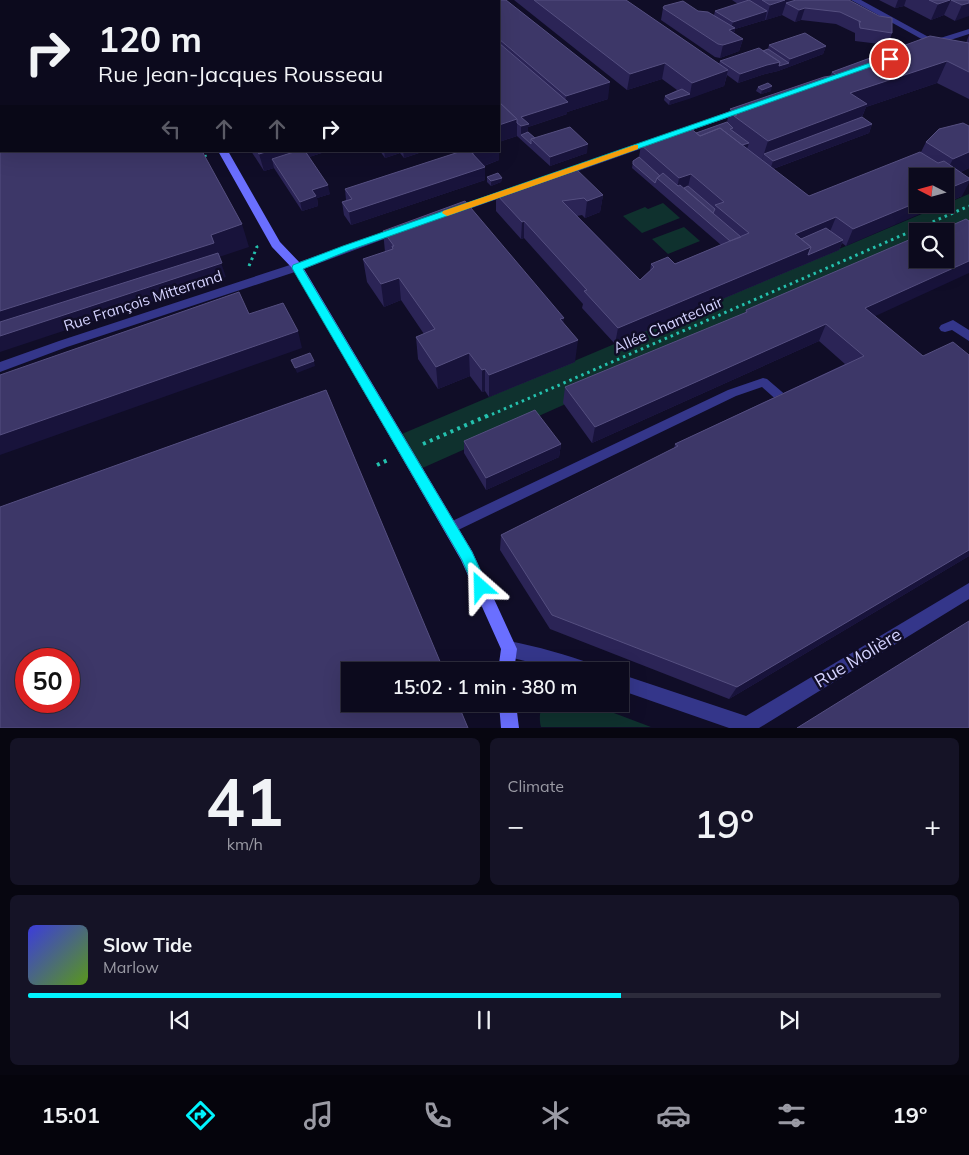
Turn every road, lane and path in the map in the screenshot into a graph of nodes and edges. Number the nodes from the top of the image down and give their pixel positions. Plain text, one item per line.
1 (855, 0) edge
2 (969, 31) edge
3 (933, 43) junction
4 (920, 48) edge
5 (969, 62) edge
6 (750, 107) edge
7 (204, 152) edge
8 (224, 152) edge
9 (208, 160) edge
10 (554, 176) edge
11 (525, 186) edge
12 (969, 206) edge
13 (441, 215) edge
14 (413, 225) edge
15 (252, 238) dead end
16 (248, 268) dead end
17 (297, 268) junction
18 (945, 328) dead end
19 (969, 337) edge
20 (0, 367) edge
21 (784, 400) edge
22 (406, 452) junction
23 (377, 465) dead end
24 (450, 528) junction
25 (969, 590) edge
26 (509, 649) junction
27 (507, 662) edge
28 (559, 662) edge
29 (629, 685) edge
30 (509, 712) edge
31 (745, 726) edge
32 (510, 728) edge

1 - 3 street
2 - 3 street
3 - 4 street
3 - 5 street
6 - 10 street
7 - 9 path
8 - 17 main road
11 - 13 street
12 - 22 path, Allée Chanteclair
14 - 17 street, Rue François Mitterrand
15 - 16 path
17 - 20 street, Rue François Mitterrand
17 - 22 main road
18 - 19 street
21 - 24 lane
22 - 23 path, Allée Chanteclair
22 - 24 main road
24 - 26 main road
25 - 31 street, Rue Molière
26 - 27 main road
26 - 28 street
29 - 31 street, Rue Molière
30 - 32 main road

